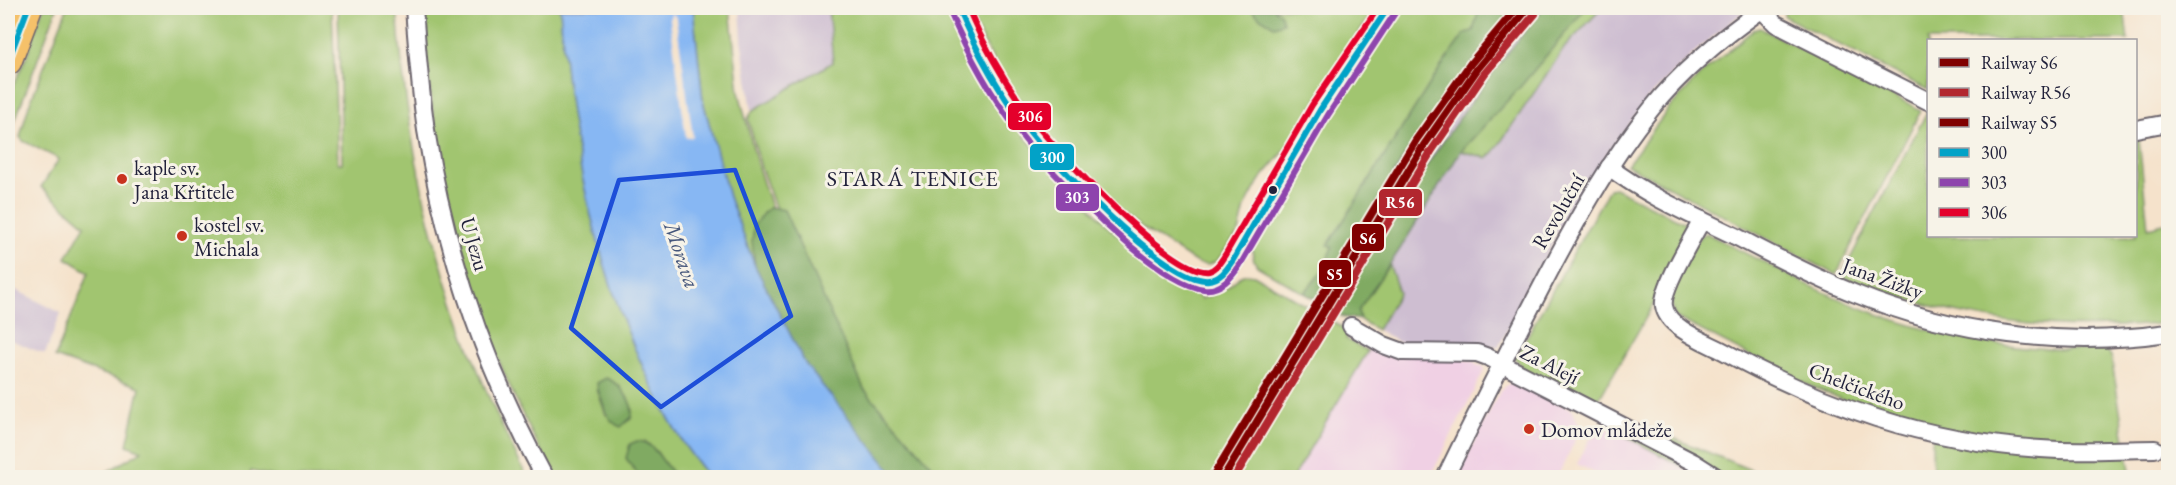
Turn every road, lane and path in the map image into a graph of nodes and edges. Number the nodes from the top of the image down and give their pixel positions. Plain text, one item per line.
1 (28, 8) edge
2 (414, 8) edge
3 (958, 8) edge
4 (1388, 8) edge
5 (1763, 8) edge
6 (8, 61) edge
7 (1927, 100) edge
8 (2169, 123) edge
9 (2137, 129) edge
10 (1609, 167) junction
11 (1702, 220) junction
12 (1351, 326) dead end
13 (2169, 333) edge
14 (1502, 364) junction
15 (2154, 449) dead end
16 (545, 477) edge
17 (1444, 477) edge
18 (1718, 477) edge

1 - 6 main road
2 - 16 street, U Jezu
3 - 4 street
5 - 7 street
5 - 10 street, Revoluční
8 - 9 street
10 - 11 street, Jana Žižky
10 - 14 street, Revoluční
11 - 13 street, Jana Žižky
11 - 15 street, Chelčického
12 - 14 street, Za Alejí
14 - 17 street, Revoluční
14 - 18 street, Za Alejí

